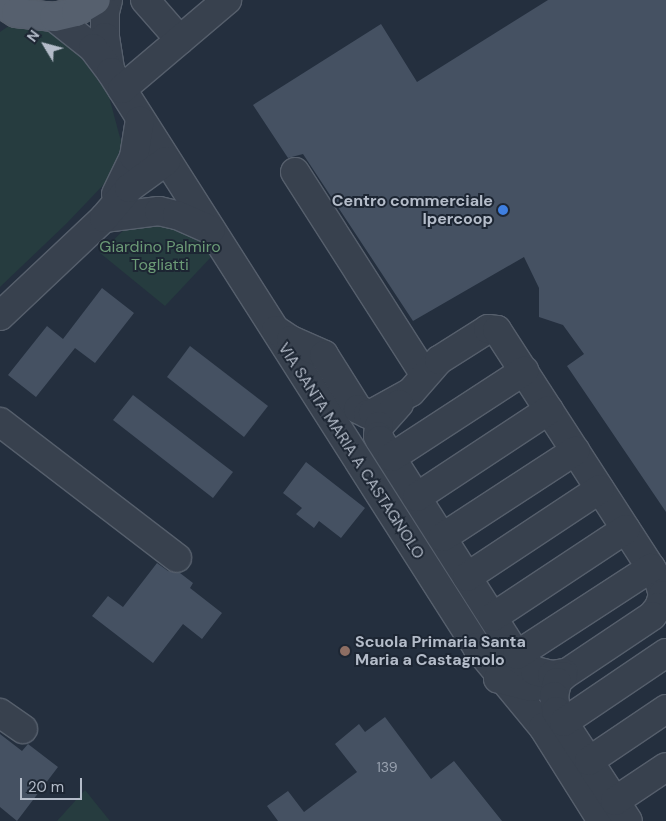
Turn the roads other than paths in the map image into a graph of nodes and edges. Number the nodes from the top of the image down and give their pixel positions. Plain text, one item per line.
1 (96, 0) edge
2 (108, 0) edge
3 (144, 0) edge
4 (227, 0) edge
5 (5, 11) edge
6 (54, 17) junction
7 (180, 40) junction
8 (116, 81) junction
9 (140, 120) junction
10 (172, 169) junction
11 (295, 172) dead end
12 (104, 218) junction
13 (211, 230) junction
14 (0, 316) edge
15 (272, 327) junction
16 (524, 371) junction
17 (418, 384) junction
18 (549, 410) junction
19 (0, 422) edge
20 (575, 451) junction
21 (392, 457) junction
22 (600, 489) junction
23 (417, 497) junction
24 (626, 529) junction
25 (442, 537) junction
26 (177, 558) dead end
27 (468, 576) junction
28 (659, 578) edge
29 (657, 616) edge
30 (493, 617) junction
31 (666, 653) edge
32 (517, 656) junction
33 (568, 673) junction
34 (499, 678) junction
35 (666, 709) edge
36 (0, 713) edge
37 (564, 722) junction
38 (23, 729) dead end
39 (589, 761) junction
40 (666, 767) edge
41 (615, 814) edge
42 (580, 821) edge

1 - 6 main road
2 - 8 street, VIA SANTA MARIA A CASTAGNOLO
3 - 7 street
4 - 7 street
5 - 6 main road
6 - 8 street, VIA SANTA MARIA A CASTAGNOLO
7 - 8 street
8 - 9 street, VIA SANTA MARIA A CASTAGNOLO
9 - 10 street, VIA SANTA MARIA A CASTAGNOLO
9 - 12 street
10 - 12 street
10 - 13 street, VIA SANTA MARIA A CASTAGNOLO
11 - 17 street
12 - 13 street
12 - 14 street
13 - 15 street, VIA SANTA MARIA A CASTAGNOLO
15 - 17 street
15 - 34 street, VIA SANTA MARIA A CASTAGNOLO
16 - 17 street
16 - 18 street
16 - 21 street
17 - 21 street
18 - 20 street
18 - 23 street
19 - 26 street
20 - 22 street
20 - 25 street
21 - 23 street
22 - 24 street
22 - 27 street
23 - 25 street
24 - 28 street
24 - 30 street
25 - 27 street
27 - 30 street
28 - 29 street
28 - 32 street
29 - 33 street
30 - 32 street
31 - 37 street
32 - 33 street
33 - 34 street
33 - 37 street
34 - 41 street, VIA SANTA MARIA A CASTAGNOLO
34 - 42 street
35 - 39 street
36 - 38 street
37 - 39 street
39 - 41 street
40 - 41 street

